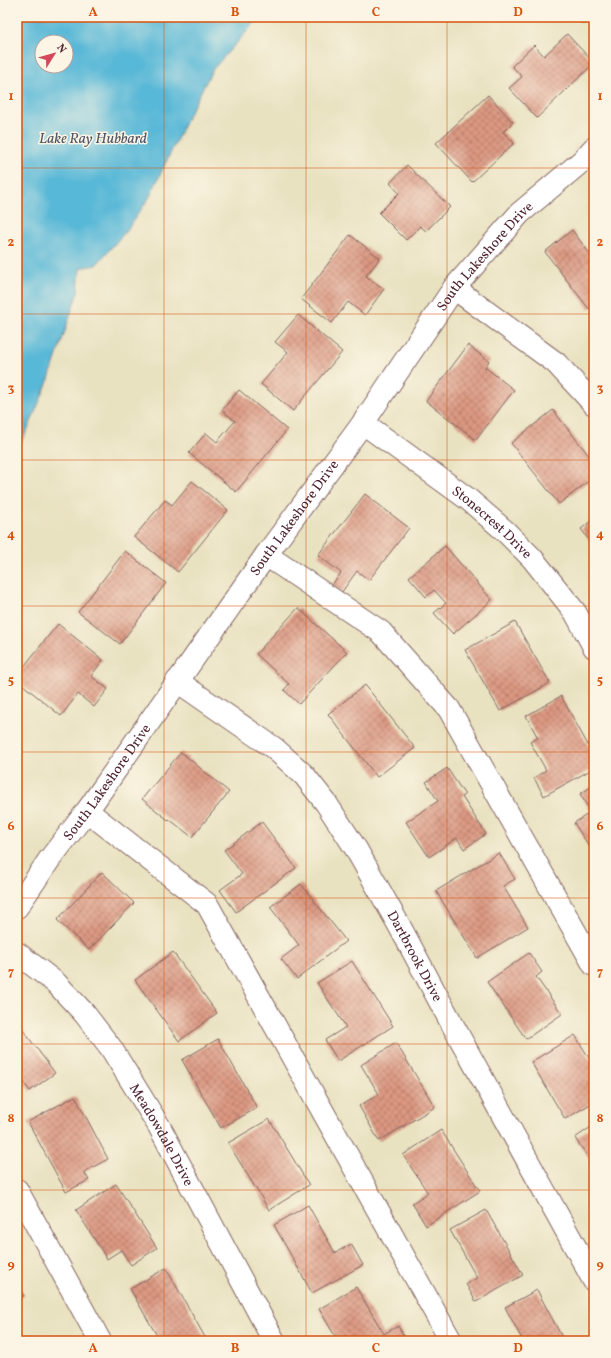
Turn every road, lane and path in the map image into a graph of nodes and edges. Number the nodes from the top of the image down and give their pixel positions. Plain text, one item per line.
1 (590, 161) edge
2 (454, 288) junction
3 (594, 404) edge
4 (363, 423) junction
5 (266, 555) junction
6 (594, 647) edge
7 (177, 682) junction
8 (87, 811) junction
9 (17, 907) edge
10 (17, 953) edge
11 (594, 965) edge
12 (17, 1190) edge
13 (594, 1281) edge
14 (100, 1341) edge
15 (274, 1341) edge
16 (451, 1341) edge

1 - 2 street, South Lakeshore Drive
2 - 3 street
2 - 4 street, South Lakeshore Drive
4 - 5 street, South Lakeshore Drive
4 - 6 street, Stonecrest Drive
5 - 7 street, South Lakeshore Drive
5 - 11 street
7 - 8 street, South Lakeshore Drive
7 - 13 street, Dartbrook Drive
8 - 9 street, South Lakeshore Drive
8 - 16 street
10 - 15 street, Meadowdale Drive
12 - 14 street

